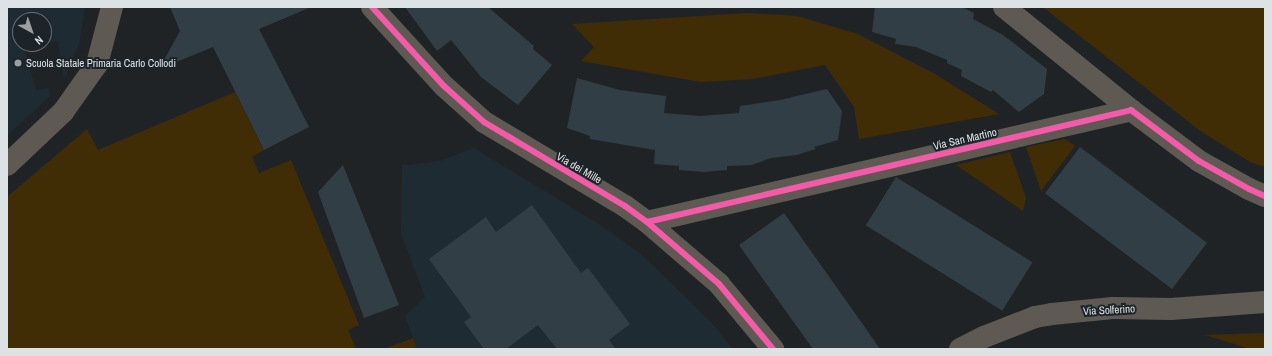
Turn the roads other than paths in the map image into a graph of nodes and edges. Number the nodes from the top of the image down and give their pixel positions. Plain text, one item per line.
1 (112, 7) edge
2 (372, 7) edge
3 (1004, 7) edge
4 (1131, 110) junction
5 (7, 165) edge
6 (1265, 196) edge
7 (647, 222) junction
8 (1265, 302) edge
9 (773, 349) edge
10 (960, 349) edge

1 - 5 street
2 - 7 street, Via dei Mille
3 - 4 street
4 - 6 street
4 - 7 street, Via San Martino
7 - 9 street, Via dei Mille
8 - 10 street, Via Solferino

